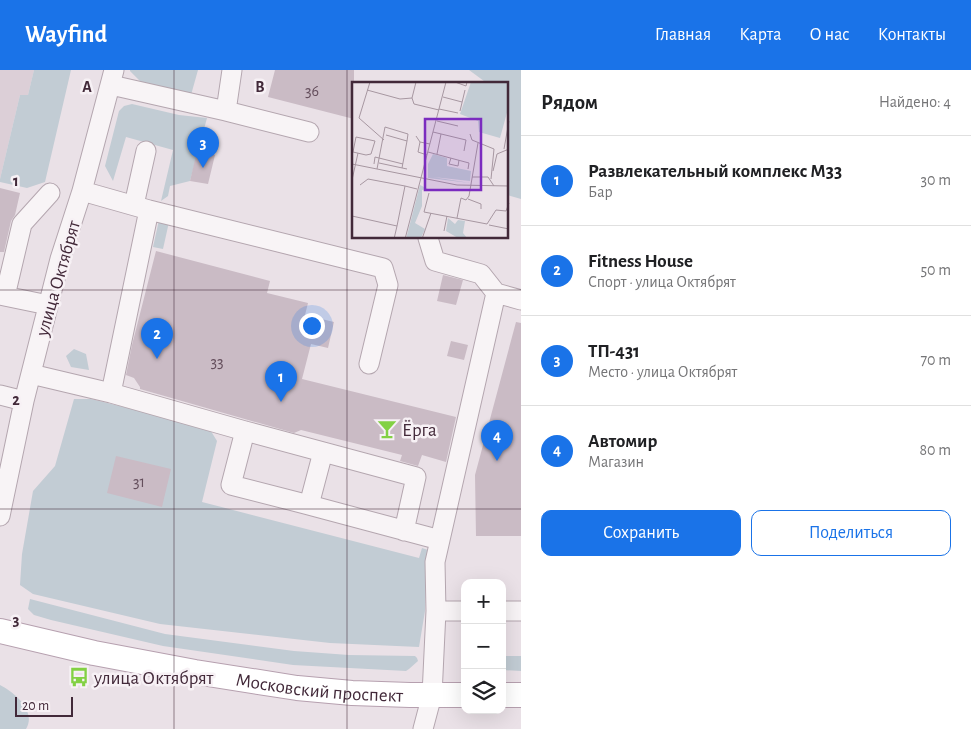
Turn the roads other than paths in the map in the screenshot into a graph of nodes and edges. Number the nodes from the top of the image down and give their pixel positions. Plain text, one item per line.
1 (232, 70) edge
2 (112, 77) edge
3 (226, 111) junction
4 (309, 132) dead end
5 (146, 151) dead end
6 (82, 191) junction
7 (50, 193) dead end
8 (142, 208) junction
9 (428, 239) edge
10 (496, 293) junction
11 (2, 296) edge
12 (521, 300) edge
13 (48, 306) junction
14 (369, 364) dead end
15 (31, 374) junction
16 (111, 392) junction
17 (0, 395) edge
18 (24, 401) junction
19 (245, 431) junction
20 (323, 452) junction
21 (309, 506) junction
22 (0, 516) edge
23 (404, 531) junction
24 (440, 540) junction
25 (436, 611) junction
26 (461, 611) edge
27 (506, 611) edge
28 (521, 611) edge
29 (0, 631) edge
30 (432, 695) junction
31 (461, 695) edge
32 (506, 695) edge
33 (521, 695) edge
34 (423, 729) edge

1 - 3 street
2 - 3 street
2 - 6 street, улица Октябрят
3 - 4 street
5 - 8 street
6 - 8 street
6 - 13 street, улица Октябрят
7 - 11 street
8 - 14 street
8 - 16 street
9 - 10 street
10 - 12 street
10 - 24 street
11 - 13 street
13 - 15 street, улица Октябрят
15 - 16 street
15 - 18 street, улица Октябрят
16 - 19 street
17 - 18 street
18 - 22 street, улица Октябрят
19 - 20 street
19 - 21 street
20 - 21 street
20 - 23 street
21 - 23 street
23 - 24 street
24 - 25 street
25 - 26 street
25 - 30 street
27 - 28 street
29 - 30 main road, Московский проспект
30 - 31 main road, Московский проспект
30 - 34 street
32 - 33 main road

